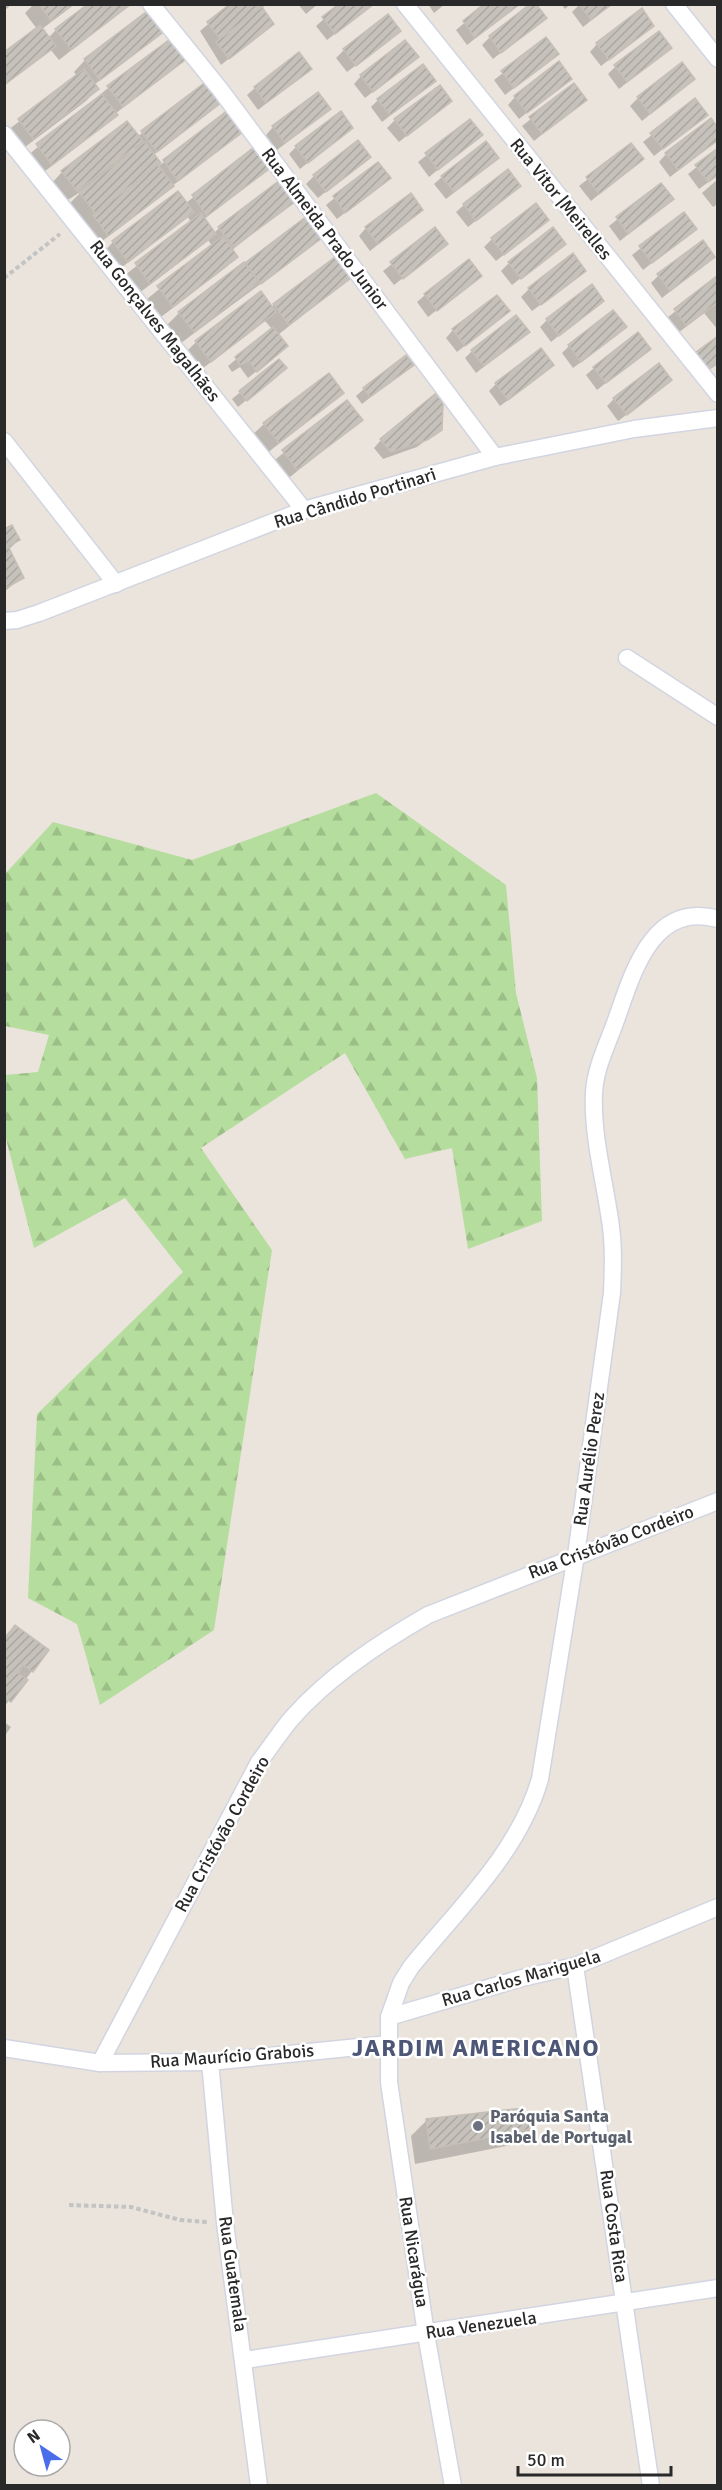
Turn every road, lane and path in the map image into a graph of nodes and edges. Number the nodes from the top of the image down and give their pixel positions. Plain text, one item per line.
1 (151, 4) edge
2 (405, 4) edge
3 (674, 4) edge
4 (717, 59) edge
5 (4, 134) edge
6 (76, 221) junction
7 (4, 278) edge
8 (717, 394) edge
9 (717, 418) edge
10 (4, 441) edge
11 (495, 457) junction
12 (304, 510) junction
13 (116, 584) junction
14 (4, 621) edge
15 (627, 658) dead end
16 (717, 717) edge
17 (717, 919) edge
18 (717, 1501) edge
19 (576, 1555) junction
20 (717, 1907) edge
21 (575, 1966) junction
22 (389, 2016) junction
23 (388, 2044) junction
24 (4, 2048) edge
25 (100, 2062) junction
26 (210, 2062) junction
27 (69, 2205) dead end
28 (225, 2223) junction
29 (717, 2288) edge
30 (626, 2304) junction
31 (426, 2334) junction
32 (245, 2360) junction
33 (259, 2486) edge
34 (453, 2486) edge
35 (651, 2486) edge

1 - 11 street, Rua Almeida Prado Junior
2 - 8 street, Rua Vitor |Meirelles
3 - 4 street
5 - 6 street, Rua Gonçalves Magalhães
6 - 7 path
6 - 12 street, Rua Gonçalves Magalhães
9 - 11 street, Rua Cândido Portinari
10 - 13 street
11 - 12 street, Rua Cândido Portinari
12 - 13 street, Rua Cândido Portinari
13 - 14 street, Rua Cândido Portinari
15 - 16 street
17 - 19 street, Rua Aurélio Perez
18 - 19 street, Rua Cristóvão Cordeiro
19 - 22 street, Rua Aurélio Perez
19 - 25 street, Rua Cristóvão Cordeiro
20 - 21 street, Rua Carlos Mariguela
21 - 22 street, Rua Carlos Mariguela
21 - 30 street, Rua Costa Rica
22 - 23 street, Rua Nicarágua
23 - 26 street, Rua Maurício Grabois
23 - 31 street, Rua Nicarágua
24 - 25 street, Rua Maurício Grabois
25 - 26 street, Rua Maurício Grabois
26 - 28 street, Rua Guatemala
27 - 28 path
28 - 32 street, Rua Guatemala
29 - 30 street, Rua Venezuela
30 - 31 street, Rua Venezuela
30 - 35 street, Rua Costa Rica
31 - 32 street, Rua Venezuela
31 - 34 street, Rua Nicarágua
32 - 33 street, Rua Guatemala

